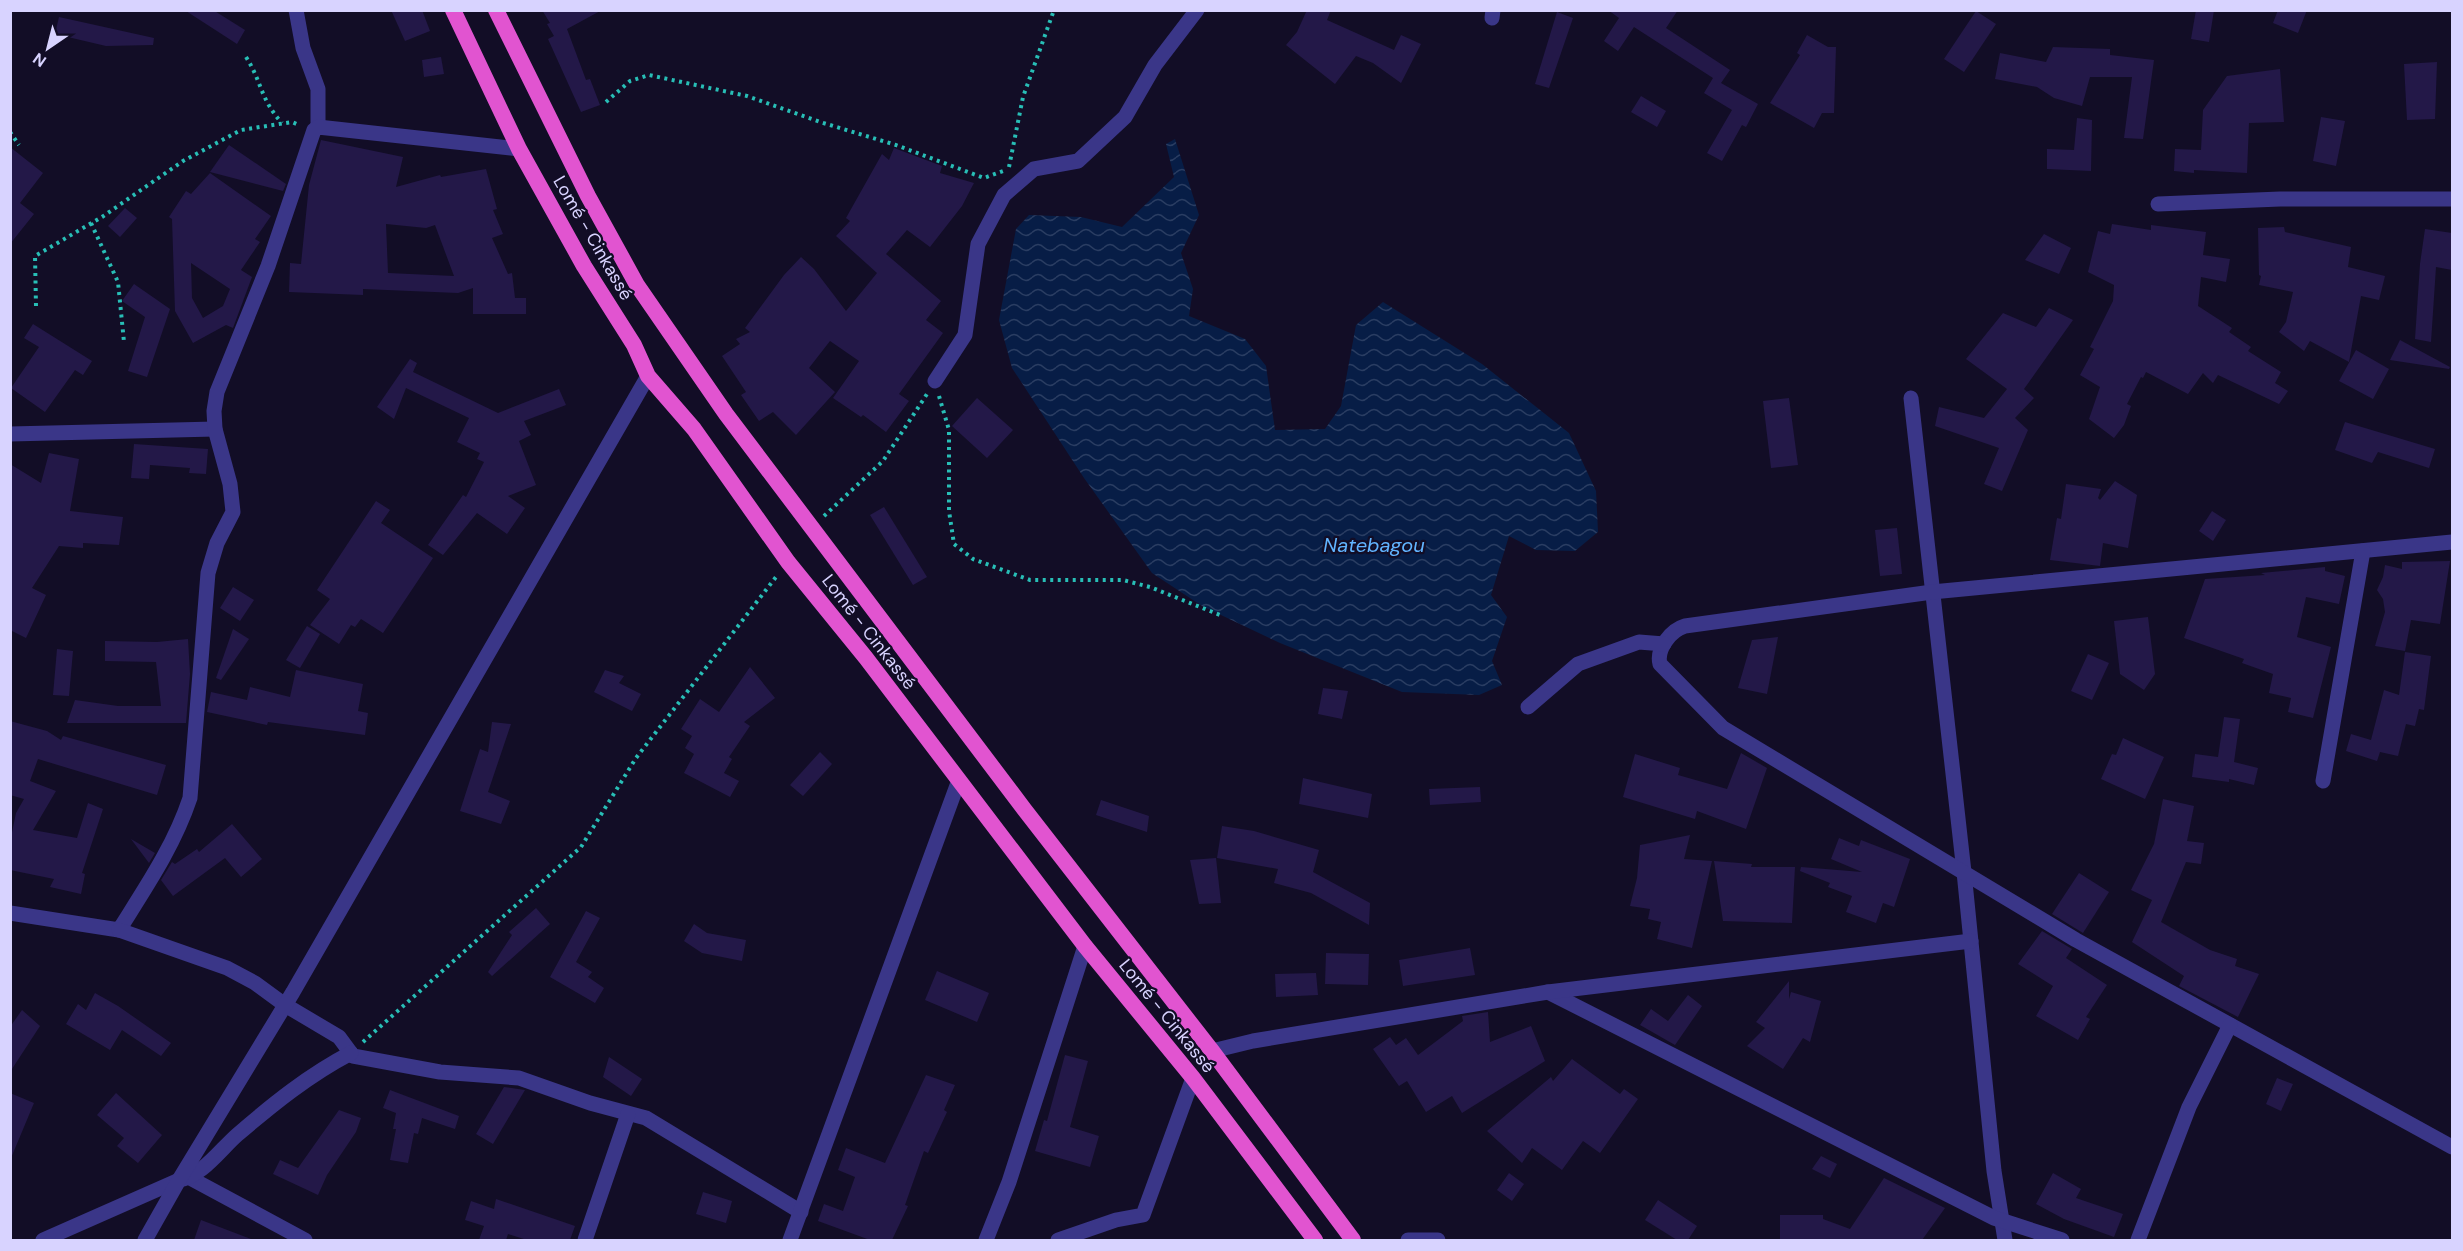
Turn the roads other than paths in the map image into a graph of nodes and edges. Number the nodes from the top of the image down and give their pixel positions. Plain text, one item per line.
1 (296, 10) edge
2 (453, 10) edge
3 (496, 10) edge
4 (1197, 10) edge
5 (316, 129) junction
6 (519, 148) junction
7 (2452, 199) edge
8 (2158, 204) dead end
9 (648, 376) junction
10 (935, 381) road end
11 (1911, 398) dead end
12 (215, 429) junction
13 (10, 434) edge
14 (2452, 542) edge
15 (2363, 551) junction
16 (1932, 592) junction
17 (1664, 644) junction
18 (1528, 707) dead end
19 (959, 780) junction
20 (2323, 781) dead end
21 (1964, 872) junction
22 (10, 913) edge
23 (119, 930) junction
24 (1971, 940) junction
25 (1085, 946) junction
26 (1548, 992) junction
27 (285, 1005) junction
28 (2230, 1025) junction
29 (1212, 1051) junction
30 (351, 1053) junction
31 (1193, 1078) junction
32 (628, 1114) junction
33 (2452, 1147) edge
34 (185, 1179) junction
35 (801, 1212) junction
36 (2002, 1222) junction
37 (43, 1240) edge
38 (145, 1240) edge
39 (305, 1240) edge
40 (585, 1240) edge
41 (790, 1240) edge
42 (986, 1240) edge
43 (1058, 1240) edge
44 (1315, 1240) edge
45 (1353, 1240) edge
46 (1408, 1240) edge
47 (1438, 1240) edge
48 (2005, 1240) edge
49 (2062, 1240) edge
50 (2138, 1240) edge

1 - 5 street
2 - 6 highway, Lomé - Cinkassé
3 - 29 highway, Lomé - Cinkassé
4 - 10 street
5 - 6 street
5 - 12 street
6 - 9 highway, Lomé - Cinkassé
7 - 8 street
9 - 19 highway, Lomé - Cinkassé
9 - 27 street
11 - 16 street
12 - 13 street
12 - 23 street
14 - 15 street
15 - 16 street
15 - 20 street
16 - 17 street
16 - 21 street
17 - 18 street
17 - 21 street
19 - 25 highway, Lomé - Cinkassé
19 - 35 street
21 - 24 street
21 - 28 street
22 - 23 street
23 - 27 street
24 - 26 street
24 - 36 street
25 - 31 highway, Lomé - Cinkassé
25 - 42 street
26 - 29 street
26 - 36 street
27 - 30 street
27 - 34 street
28 - 33 street
28 - 50 street
29 - 45 highway, Lomé - Cinkassé
30 - 32 street
30 - 34 street
31 - 43 street
31 - 44 highway, Lomé - Cinkassé
32 - 35 street
32 - 40 street
34 - 37 street
34 - 38 street
34 - 39 street
35 - 41 street
36 - 48 street
36 - 49 street
46 - 47 street

